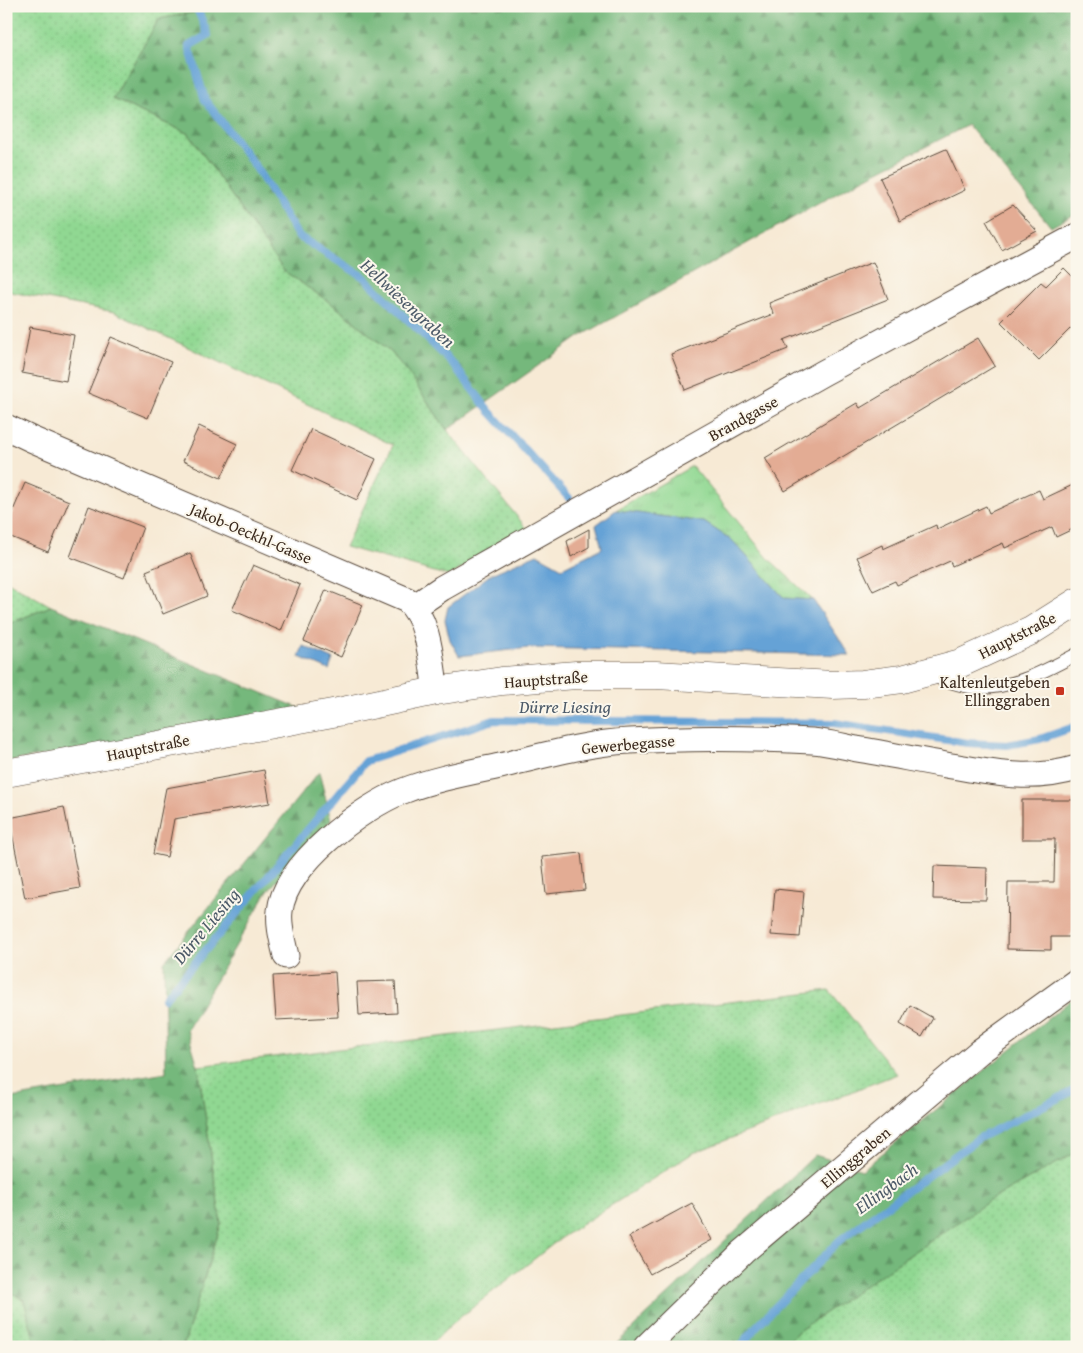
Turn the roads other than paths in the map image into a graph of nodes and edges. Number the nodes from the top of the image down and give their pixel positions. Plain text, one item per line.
1 (1077, 236) edge
2 (6, 427) edge
3 (1077, 602) edge
4 (414, 607) junction
5 (1077, 654) edge
6 (924, 674) junction
7 (436, 691) junction
8 (1077, 768) edge
9 (6, 773) edge
10 (286, 956) dead end
11 (1077, 981) edge
12 (646, 1347) edge

1 - 4 street, Brandgasse
2 - 4 street, Jakob-Oeckhl-Gasse
3 - 6 main road, Hauptstraße
4 - 7 street
5 - 6 lane
6 - 7 main road, Hauptstraße
7 - 9 main road, Hauptstraße
8 - 10 street, Gewerbegasse
11 - 12 street, Ellinggraben

